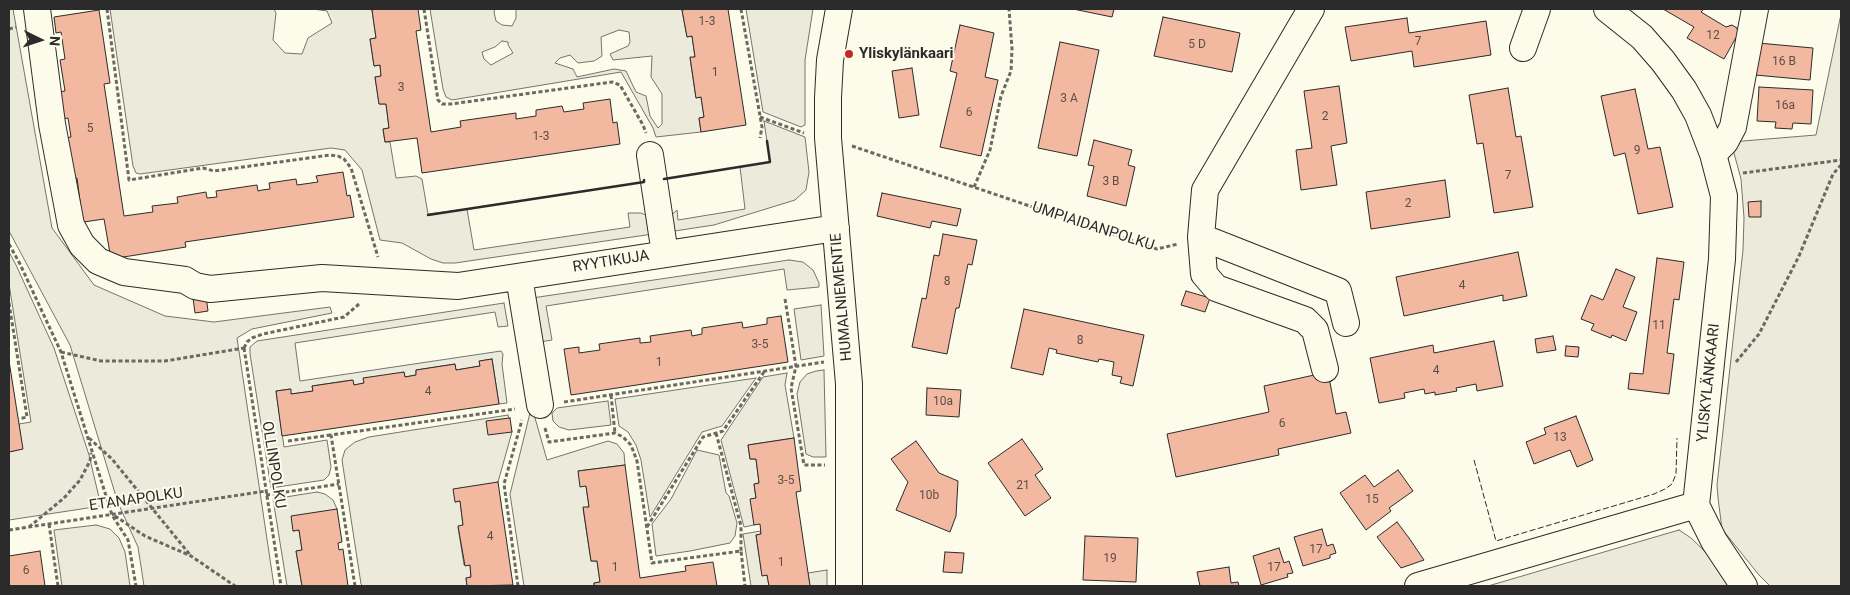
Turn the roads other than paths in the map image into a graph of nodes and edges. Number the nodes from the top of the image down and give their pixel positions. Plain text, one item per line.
1 (37, 9) edge
2 (839, 9) edge
3 (1311, 9) edge
4 (1537, 9) edge
5 (1607, 9) edge
6 (1755, 9) edge
7 (1523, 48) dead end
8 (650, 155) road end
9 (1716, 165) junction
10 (836, 228) junction
11 (1201, 237) junction
12 (665, 254) junction
13 (519, 277) junction
14 (1346, 323) dead end
15 (1325, 369) dead end
16 (533, 406) road end
17 (1696, 505) junction
18 (849, 586) edge
19 (1418, 586) edge
20 (1744, 586) edge

1 - 13 street, RYYTIKUJA
2 - 10 street, HUMALNIEMENTIE
3 - 11 street
4 - 7 street
5 - 9 street, YLISKYLÄNKAARI
6 - 9 street
8 - 12 street
9 - 17 street, YLISKYLÄNKAARI
10 - 12 street, RYYTIKUJA
10 - 18 street, HUMALNIEMENTIE
11 - 14 street
11 - 15 street
12 - 13 street, RYYTIKUJA
13 - 16 street
17 - 19 street
17 - 20 street

